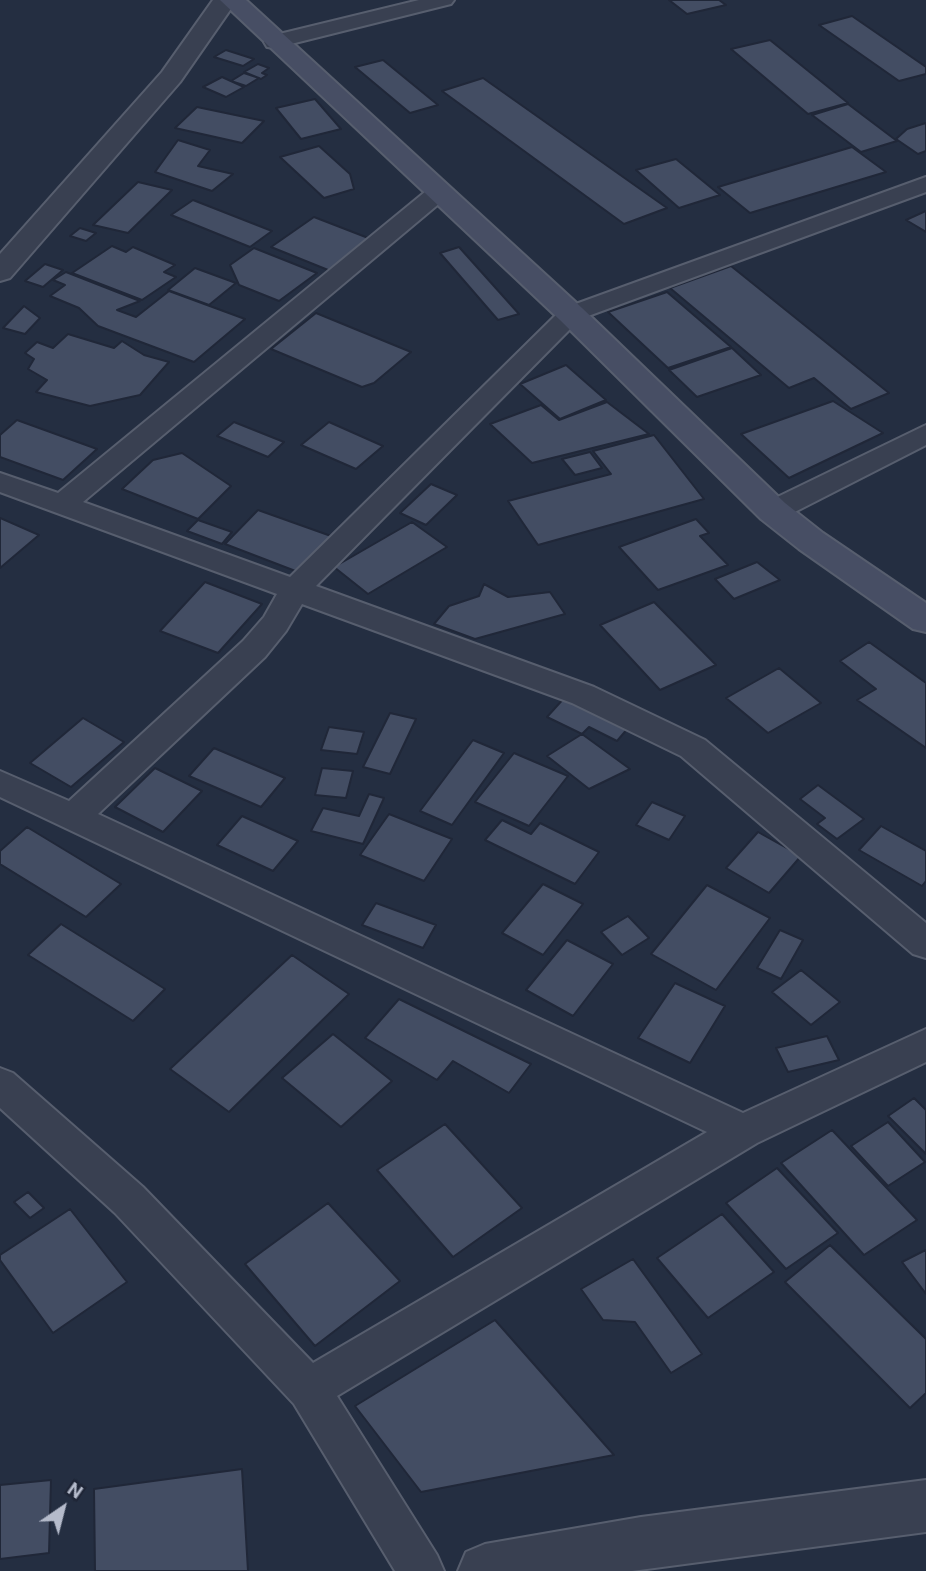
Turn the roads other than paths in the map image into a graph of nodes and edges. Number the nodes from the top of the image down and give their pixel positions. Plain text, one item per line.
1 (225, 0) edge
2 (232, 0) edge
3 (434, 1) edge
4 (275, 42) junction
5 (926, 184) edge
6 (439, 192) junction
7 (0, 272) edge
8 (570, 314) junction
9 (926, 434) edge
10 (0, 482) edge
11 (62, 505) junction
12 (773, 511) junction
13 (295, 590) junction
14 (926, 620) edge
15 (0, 783) edge
16 (73, 817) junction
17 (926, 944) edge
18 (926, 1045) edge
19 (0, 1084) edge
20 (743, 1131) junction
21 (309, 1389) junction
22 (926, 1506) edge
23 (421, 1571) edge
24 (485, 1571) edge

1 - 7 street
2 - 4 main road
3 - 4 street
4 - 6 main road
5 - 8 street
6 - 8 main road
6 - 11 street
8 - 12 main road
8 - 13 street
9 - 12 street
10 - 11 street
11 - 13 street
12 - 14 main road
13 - 16 street
13 - 17 street
15 - 16 street
16 - 20 street
18 - 20 street
19 - 21 street
20 - 21 street
21 - 23 street
22 - 24 street

